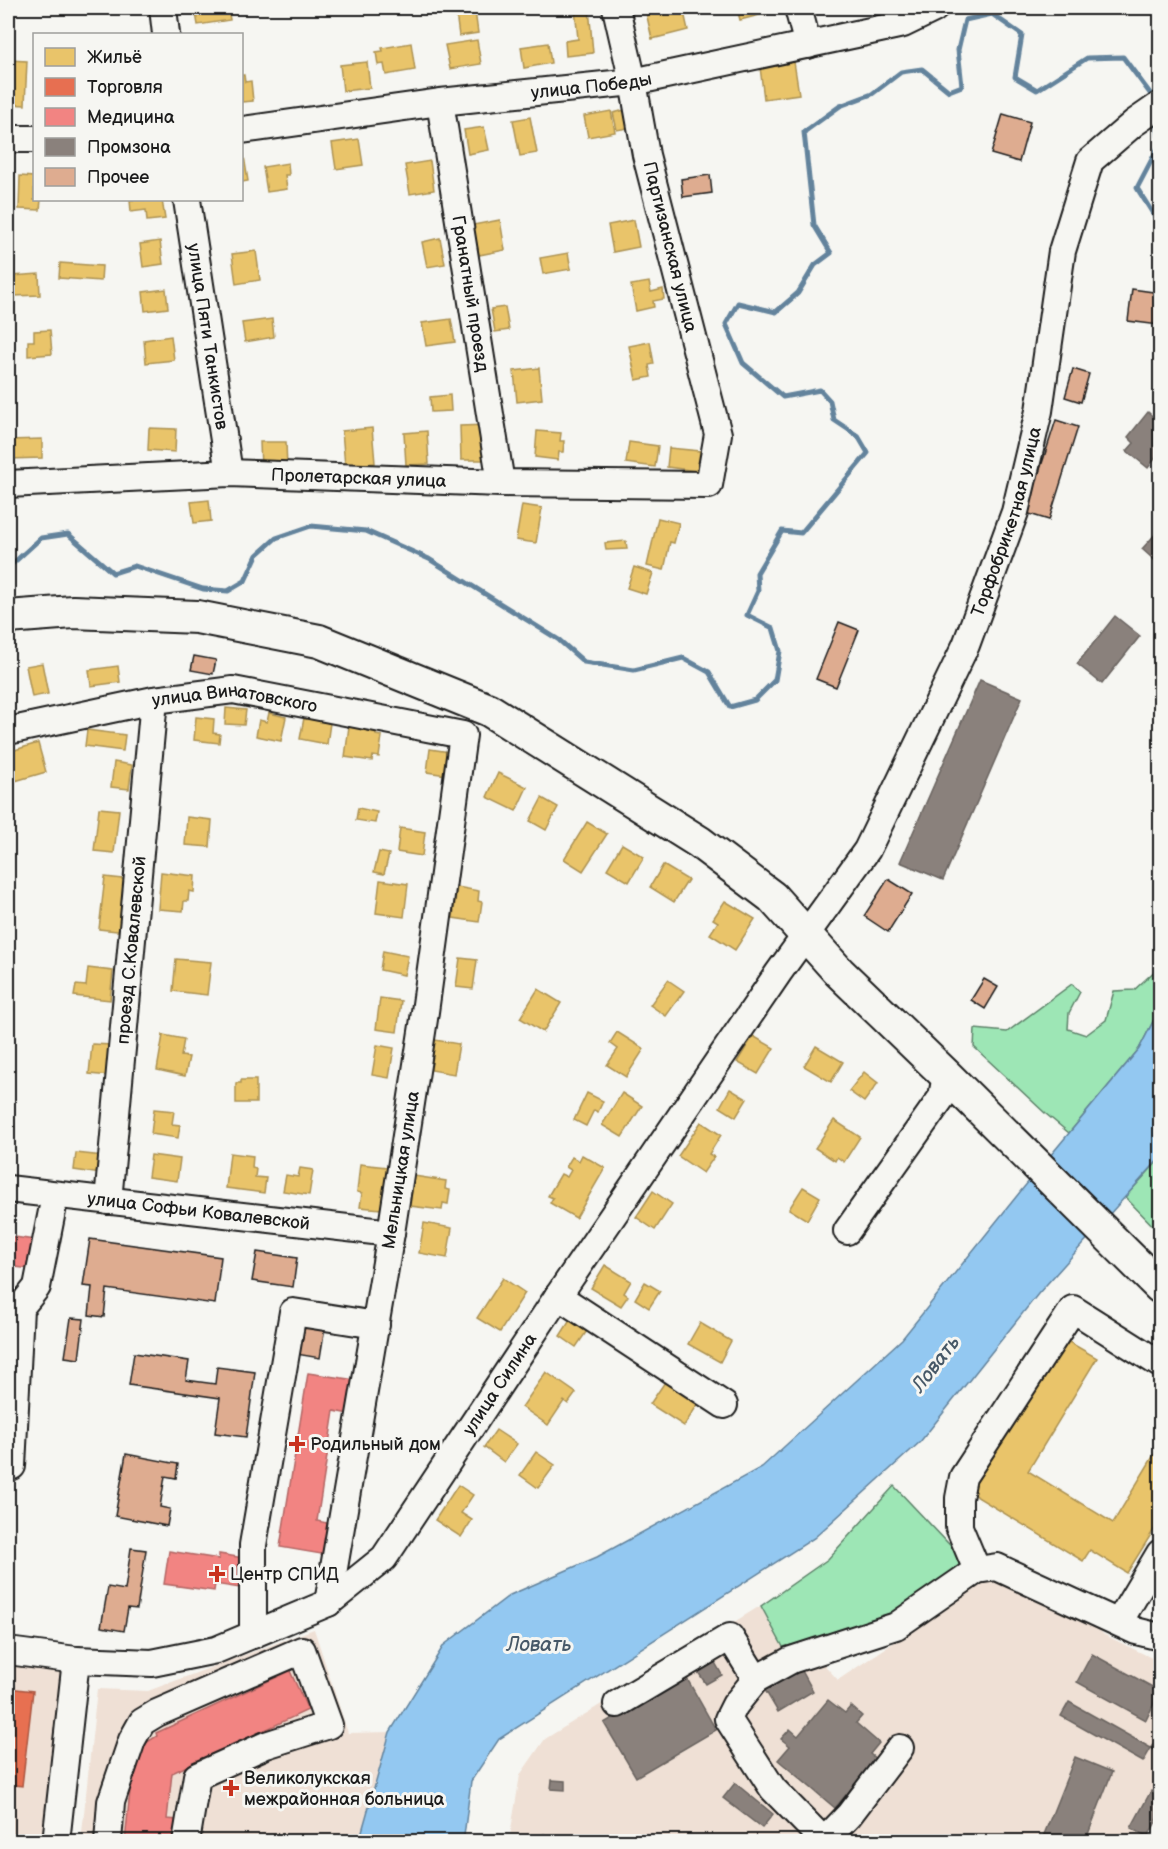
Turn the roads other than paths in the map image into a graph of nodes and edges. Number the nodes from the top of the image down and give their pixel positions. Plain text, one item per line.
1 (163, 8) edge
2 (616, 8) edge
3 (798, 8) edge
4 (935, 8) edge
5 (166, 33) edge
6 (808, 45) junction
7 (633, 82) junction
8 (440, 102) junction
9 (1161, 105) edge
10 (243, 130) edge
11 (8, 139) edge
12 (33, 139) edge
13 (187, 201) edge
14 (229, 473) junction
15 (501, 483) junction
16 (8, 484) edge
17 (709, 485) joint
18 (8, 617) edge
19 (154, 700) junction
20 (8, 731) edge
21 (463, 735) joint
22 (807, 934) junction
23 (946, 1075) junction
24 (8, 1189) edge
25 (55, 1196) junction
26 (108, 1201) junction
27 (847, 1231) dead end
28 (392, 1233) junction
29 (1161, 1287) edge
30 (558, 1296) junction
31 (376, 1325) junction
32 (1161, 1364) edge
33 (724, 1405) dead end
34 (12, 1466) dead end
35 (1161, 1553) edge
36 (977, 1570) junction
37 (328, 1603) junction
38 (1119, 1623) junction
39 (252, 1635) junction
40 (1161, 1637) edge
41 (8, 1651) edge
42 (76, 1660) junction
43 (756, 1679) junction
44 (617, 1704) dead end
45 (900, 1748) dead end
46 (824, 1841) edge
47 (56, 1842) edge
48 (108, 1842) edge
49 (186, 1842) edge

1 - 5 street
2 - 7 street, Партизанская улица
3 - 6 street
4 - 6 street, улица Победы
6 - 7 street, улица Победы
7 - 8 street, улица Победы
7 - 17 street, Партизанская улица
8 - 10 street, улица Победы
8 - 15 street, Гранатный проезд
9 - 22 street, Торфобрикетная улица
11 - 12 street
13 - 14 street, улица Пяти Танкистов
14 - 15 street, Пролетарская улица
14 - 16 street, Пролетарская улица
15 - 17 street, Пролетарская улица
18 - 22 main road
19 - 20 street, улица Винатовского
19 - 21 street, улица Винатовского
19 - 26 street, проезд С.Ковалевской
21 - 28 street, Мельницкая улица
22 - 23 main road
22 - 30 street, улица Силина
23 - 27 street
23 - 29 main road
24 - 25 street, улица Софьи Ковалевской
25 - 26 street, улица Софьи Ковалевской
25 - 34 street
26 - 28 street, улица Софьи Ковалевской
28 - 31 street, Мельницкая улица
30 - 33 street
30 - 37 street, улица Силина
31 - 37 street, Мельницкая улица
31 - 39 street
32 - 36 street
35 - 38 street
36 - 38 street
36 - 43 street
37 - 39 street, улица Силина
38 - 40 street
39 - 42 street, улица Силина
41 - 42 street, улица Силина
42 - 47 street
43 - 44 street
43 - 46 street
45 - 46 street
48 - 49 street

